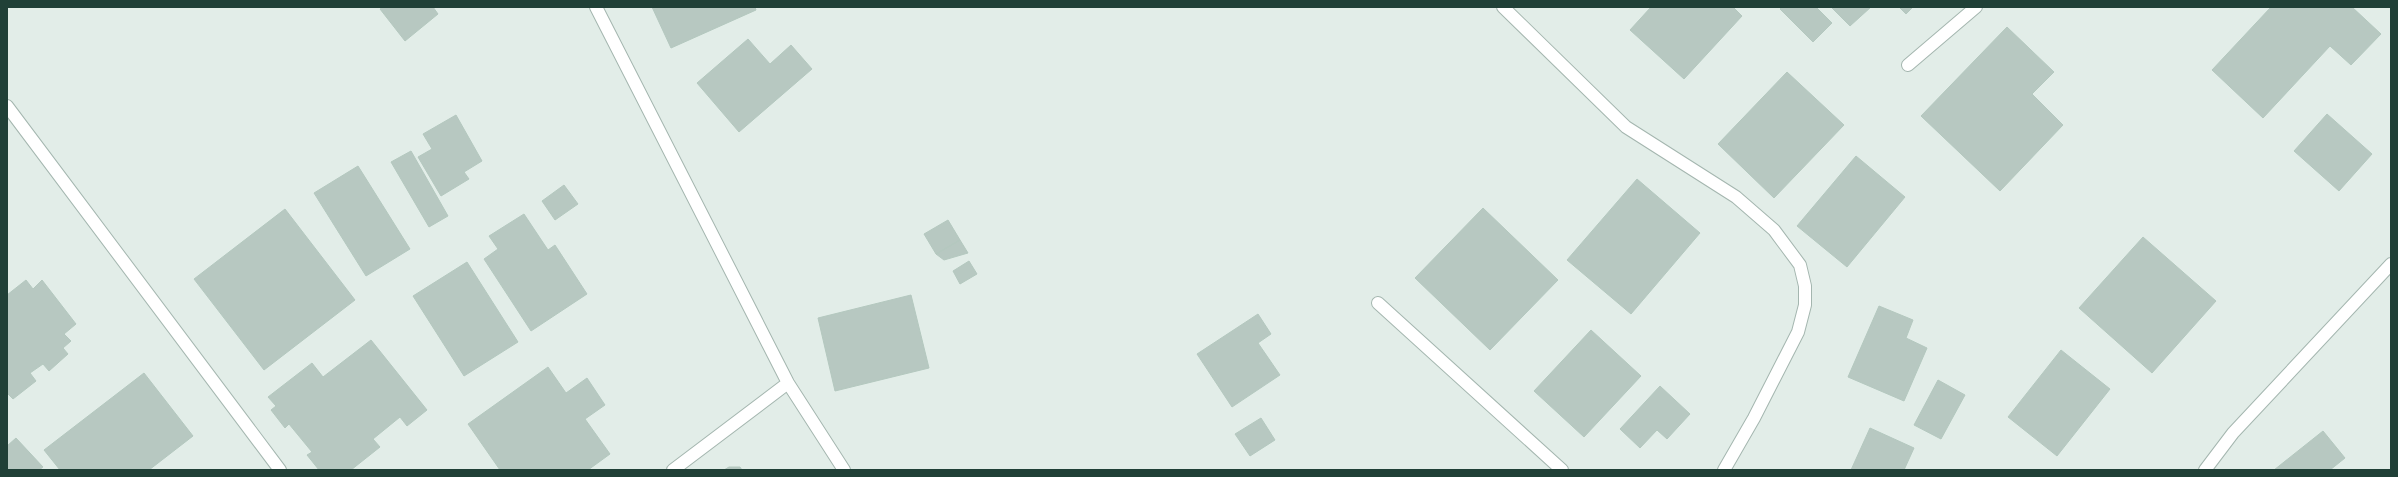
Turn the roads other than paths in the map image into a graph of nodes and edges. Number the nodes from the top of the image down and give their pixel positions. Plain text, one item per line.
1 (596, 7) edge
2 (1503, 7) edge
3 (1976, 7) edge
4 (1908, 65) dead end
5 (7, 106) edge
6 (2391, 264) edge
7 (1378, 303) dead end
8 (788, 383) junction
9 (280, 470) edge
10 (673, 470) edge
11 (844, 470) edge
12 (1562, 470) edge
13 (1724, 470) edge
14 (2204, 470) edge

1 - 8 street
2 - 13 street
3 - 4 street
5 - 9 street
6 - 14 street
7 - 12 street
8 - 10 street
8 - 11 street

